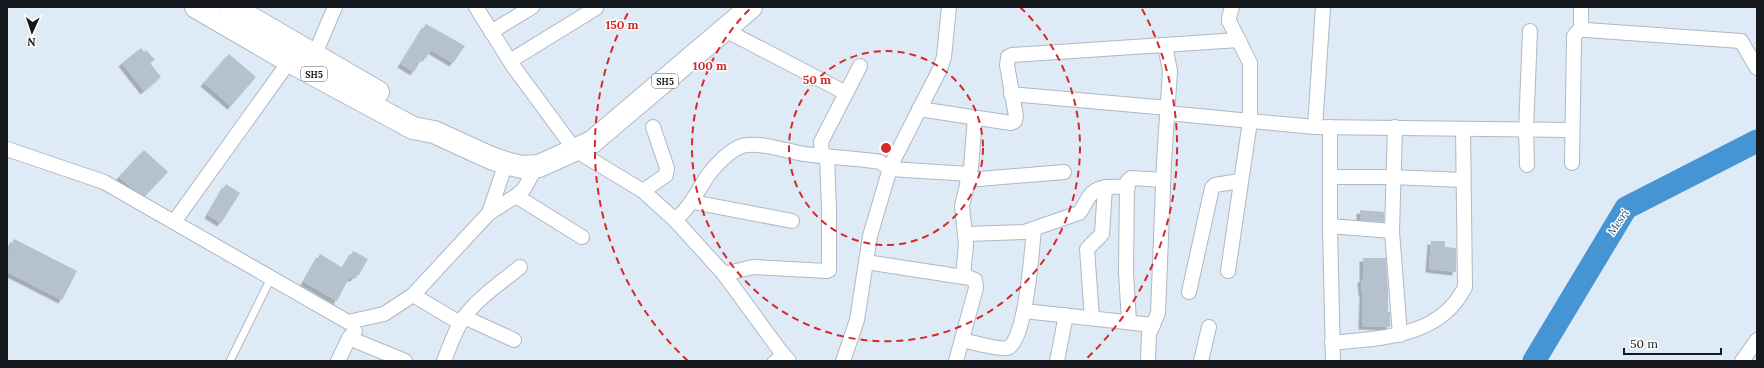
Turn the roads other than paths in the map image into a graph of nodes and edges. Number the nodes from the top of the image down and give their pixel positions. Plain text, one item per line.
1 (196, 7) edge
2 (232, 7) edge
3 (335, 7) edge
4 (476, 7) edge
5 (532, 7) edge
6 (732, 7) edge
7 (751, 7) edge
8 (949, 7) edge
9 (1232, 7) edge
10 (1323, 7) edge
11 (1581, 7) edge
12 (596, 8) dead end
13 (1582, 27) junction
14 (725, 30) junction
15 (1530, 31) dead end
16 (491, 32) junction
17 (1238, 40) junction
18 (1165, 45) junction
19 (301, 55) junction
20 (510, 61) junction
21 (860, 66) dead end
22 (1757, 67) edge
23 (846, 93) junction
24 (1011, 94) junction
25 (919, 109) junction
26 (1167, 110) junction
27 (975, 118) junction
28 (1315, 126) junction
29 (653, 127) dead end
30 (1330, 127) junction
31 (1394, 127) junction
32 (1249, 129) junction
33 (1462, 129) junction
34 (1526, 130) junction
35 (1572, 130) junction
36 (7, 149) edge
37 (569, 150) junction
38 (824, 156) junction
39 (506, 163) junction
40 (891, 164) junction
41 (1572, 164) dead end
42 (1527, 165) dead end
43 (536, 167) junction
44 (1064, 172) dead end
45 (968, 177) junction
46 (1330, 177) junction
47 (1392, 177) junction
48 (1163, 180) junction
49 (1463, 180) junction
50 (1240, 181) junction
51 (1128, 187) junction
52 (1105, 188) junction
53 (643, 191) junction
54 (516, 196) junction
55 (693, 202) junction
56 (489, 213) junction
57 (676, 220) junction
58 (792, 221) dead end
59 (174, 222) junction
60 (1330, 226) junction
61 (1034, 229) junction
62 (1392, 231) junction
63 (965, 234) junction
64 (582, 237) dead end
65 (866, 262) junction
66 (520, 267) dead end
67 (1228, 271) dead end
68 (724, 274) junction
69 (963, 276) junction
70 (271, 278) junction
71 (1189, 292) dead end
72 (413, 295) junction
73 (1024, 311) junction
74 (1066, 315) junction
75 (367, 318) junction
76 (1092, 318) junction
77 (462, 320) junction
78 (1129, 322) junction
79 (1153, 325) junction
80 (1209, 327) dead end
81 (1400, 335) junction
82 (349, 338) junction
83 (514, 340) dead end
84 (962, 340) junction
85 (1757, 340) edge
86 (1332, 343) junction
87 (780, 358) edge
88 (230, 361) edge
89 (338, 361) edge
90 (405, 361) edge
91 (444, 361) edge
92 (843, 361) edge
93 (956, 361) edge
94 (1057, 361) edge
95 (1148, 361) edge
96 (1201, 361) edge
97 (1333, 361) edge
98 (1742, 361) edge

1 - 19 main road, SH5
2 - 19 main road, SH5
3 - 19 street
4 - 16 street
5 - 16 street
6 - 37 main road, SH5
7 - 14 main road, SH5
8 - 25 street
9 - 17 street
10 - 28 street
11 - 13 street
12 - 20 street
13 - 22 street
13 - 35 street
14 - 23 street
14 - 37 main road, SH5
15 - 34 street
16 - 20 street
17 - 18 street
17 - 32 street
18 - 24 street
18 - 26 street
19 - 39 main road, SH5
19 - 59 street
20 - 37 street
21 - 23 street
23 - 38 street
24 - 26 street
24 - 27 street
25 - 27 street
25 - 40 street
26 - 32 street
26 - 48 street
27 - 45 street
28 - 30 street
28 - 32 street
29 - 53 street
30 - 31 street
30 - 46 street
31 - 33 street
31 - 47 street
32 - 50 street
33 - 34 street
33 - 49 street
34 - 35 street
34 - 42 street
35 - 41 street
36 - 59 street
37 - 43 main road, SH5
37 - 53 street
38 - 40 street
38 - 55 street
38 - 68 street
39 - 43 main road, SH5
39 - 56 street
40 - 45 street
40 - 65 street
43 - 54 street
44 - 45 street
45 - 63 street
46 - 47 street
46 - 60 street
47 - 49 street
47 - 62 street
48 - 51 street
48 - 79 street
49 - 81 street
50 - 67 street
50 - 71 street
51 - 52 street
51 - 78 street
52 - 61 street
52 - 76 street
53 - 57 street
54 - 56 street
54 - 64 street
55 - 57 street
55 - 58 street
56 - 72 street
57 - 68 street
59 - 70 street
60 - 62 street
60 - 86 street
61 - 63 street
61 - 73 street
62 - 81 street
63 - 69 street
65 - 69 street
65 - 92 street
66 - 77 street
68 - 87 street
69 - 84 street
70 - 75 street
70 - 88 lane
72 - 75 street
72 - 77 street
73 - 74 street
73 - 84 street
74 - 76 street
74 - 94 street
75 - 82 street
76 - 78 street
77 - 83 street
77 - 91 street
78 - 79 street
79 - 95 street
80 - 96 street
81 - 86 street
82 - 89 street
82 - 90 street
84 - 93 street
85 - 98 street
86 - 97 street

